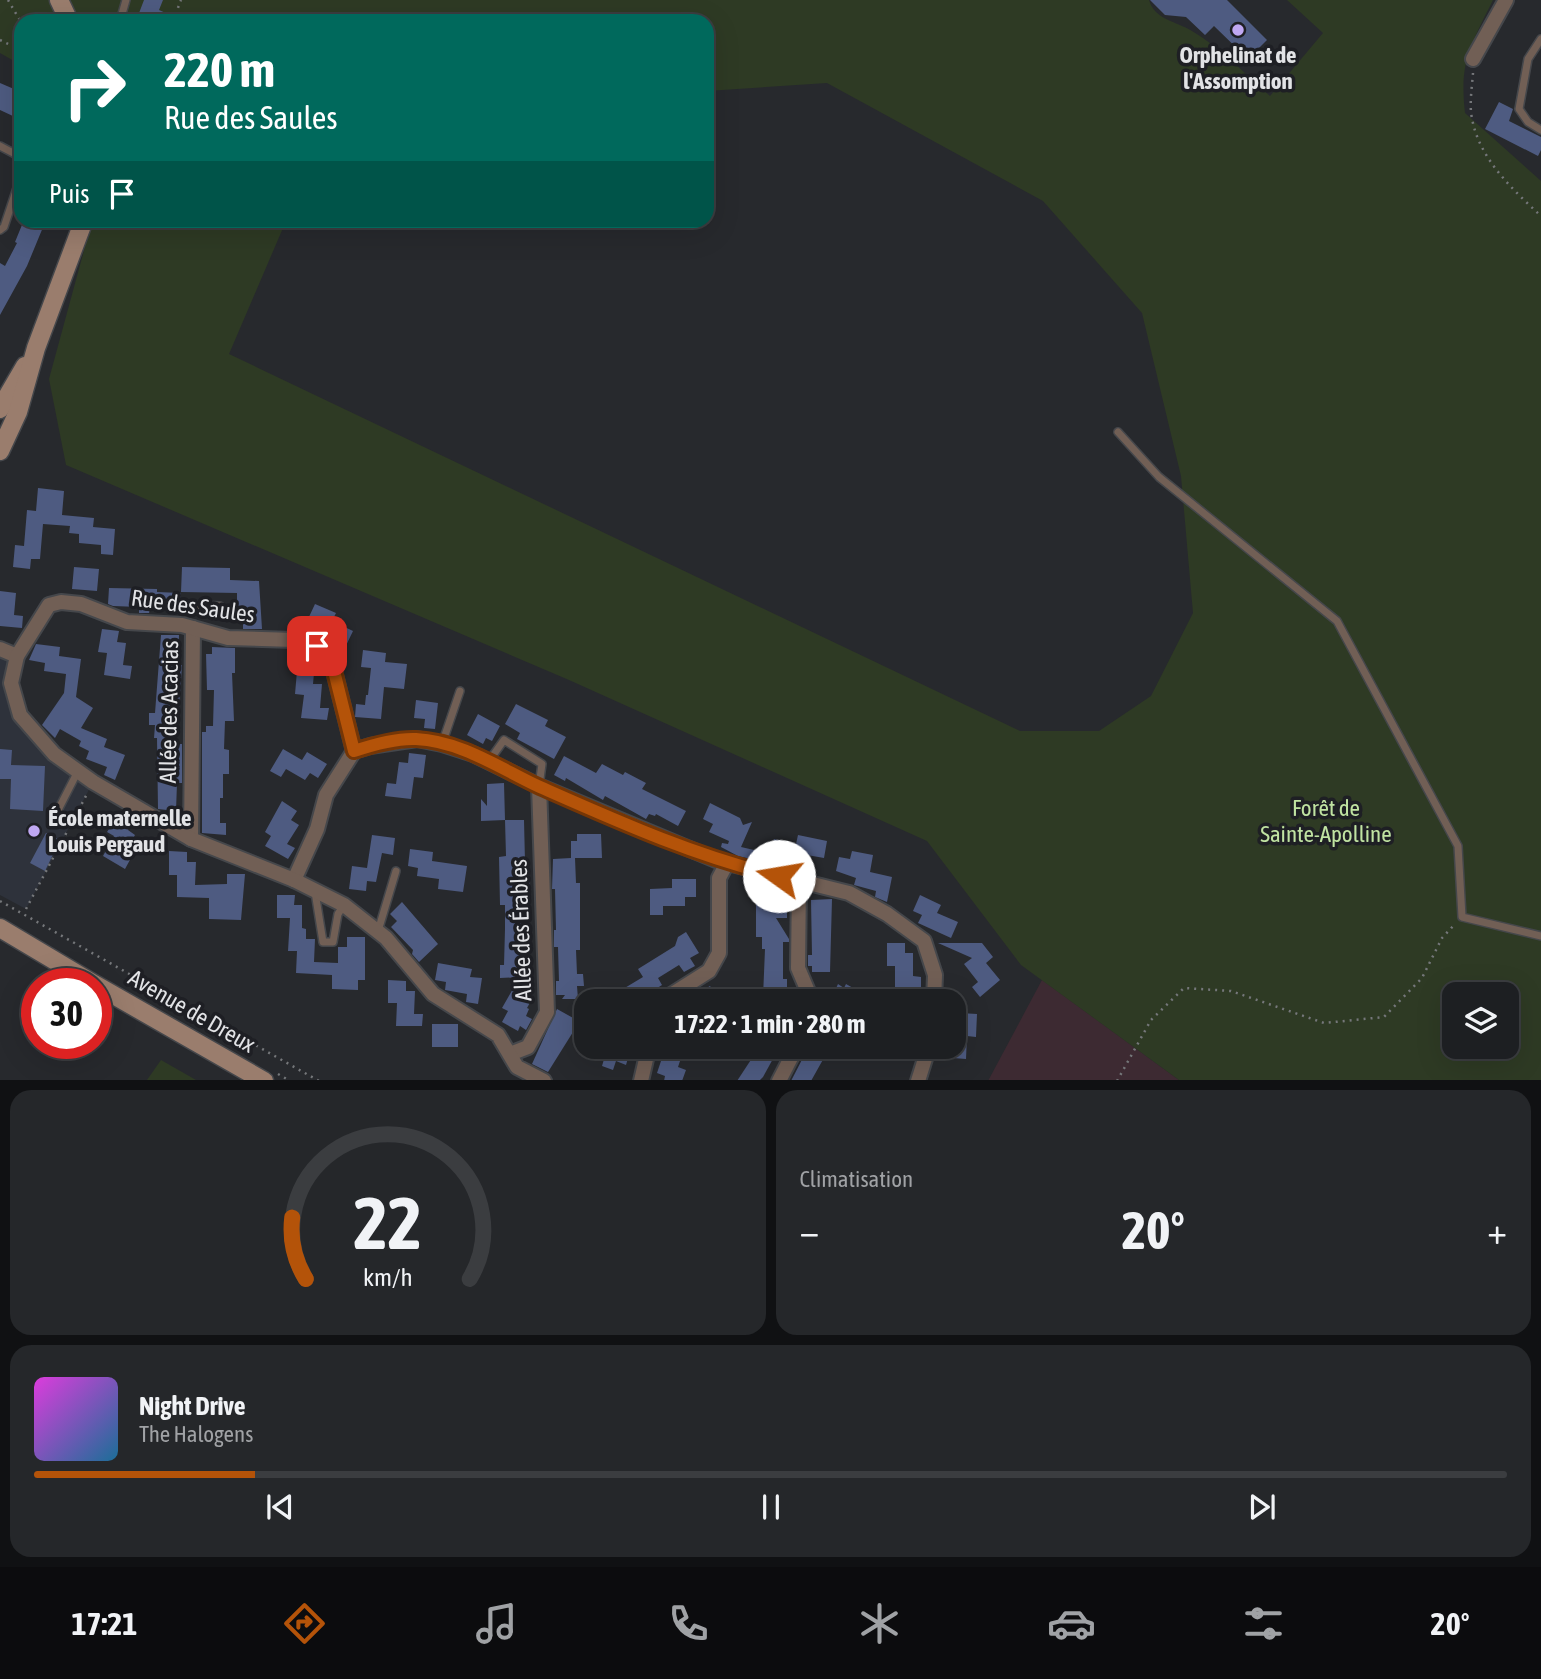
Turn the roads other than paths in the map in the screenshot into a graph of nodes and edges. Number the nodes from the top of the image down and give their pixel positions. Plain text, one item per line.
1 (1506, 0) edge
2 (1541, 39) edge
3 (1473, 59) road end
4 (1541, 130) edge
5 (14, 197) edge
6 (81, 228) edge
7 (0, 230) edge
8 (36, 348) junction
9 (0, 409) edge
10 (1118, 432) dead end
11 (0, 451) edge
12 (193, 605) dead end
13 (220, 606) dead end
14 (193, 628) junction
15 (0, 649) edge
16 (17, 656) junction
17 (460, 691) dead end
18 (442, 744) junction
19 (354, 751) junction
20 (489, 761) junction
21 (78, 771) junction
22 (539, 786) junction
23 (56, 814) dead end
24 (191, 839) junction
25 (727, 863) junction
26 (396, 871) dead end
27 (294, 880) junction
28 (799, 881) junction
29 (314, 891) junction
30 (344, 905) junction
31 (0, 930) edge
32 (378, 932) junction
33 (1541, 936) edge
34 (67, 968) edge
35 (680, 989) edge
36 (808, 989) edge
37 (934, 989) edge
38 (112, 994) edge
39 (510, 1054) junction
40 (646, 1059) edge
41 (790, 1059) edge
42 (925, 1059) edge
43 (264, 1080) edge
44 (544, 1080) edge
45 (641, 1080) edge
46 (779, 1080) edge
47 (918, 1080) edge

1 - 3 street
2 - 4 lane
5 - 7 lane
6 - 8 street
8 - 9 street
8 - 11 street
10 - 33 lane
12 - 13 lane
14 - 16 street, Rue des Saules
14 - 19 street, Rue des Saules
14 - 24 street, Allée des Acacias
15 - 16 street
16 - 21 street, Rue des Saules
17 - 18 lane
18 - 19 street
18 - 20 street
19 - 27 street
20 - 22 street
20 - 22 lane
21 - 23 lane
21 - 24 street, Rue des Saules
22 - 25 street
22 - 39 street, Allée des Érables
24 - 27 street, Rue des Saules
25 - 28 street
25 - 35 street
26 - 32 lane
27 - 29 street, Rue des Saules
28 - 36 street
28 - 37 street
29 - 30 street, Rue des Saules
29 - 30 lane
30 - 32 street, Rue des Saules
31 - 34 street, Avenue de Dreux
32 - 39 street, Rue des Saules
38 - 43 street, Avenue de Dreux
39 - 44 street, Rue des Saules
40 - 45 street
41 - 46 street
42 - 47 street

